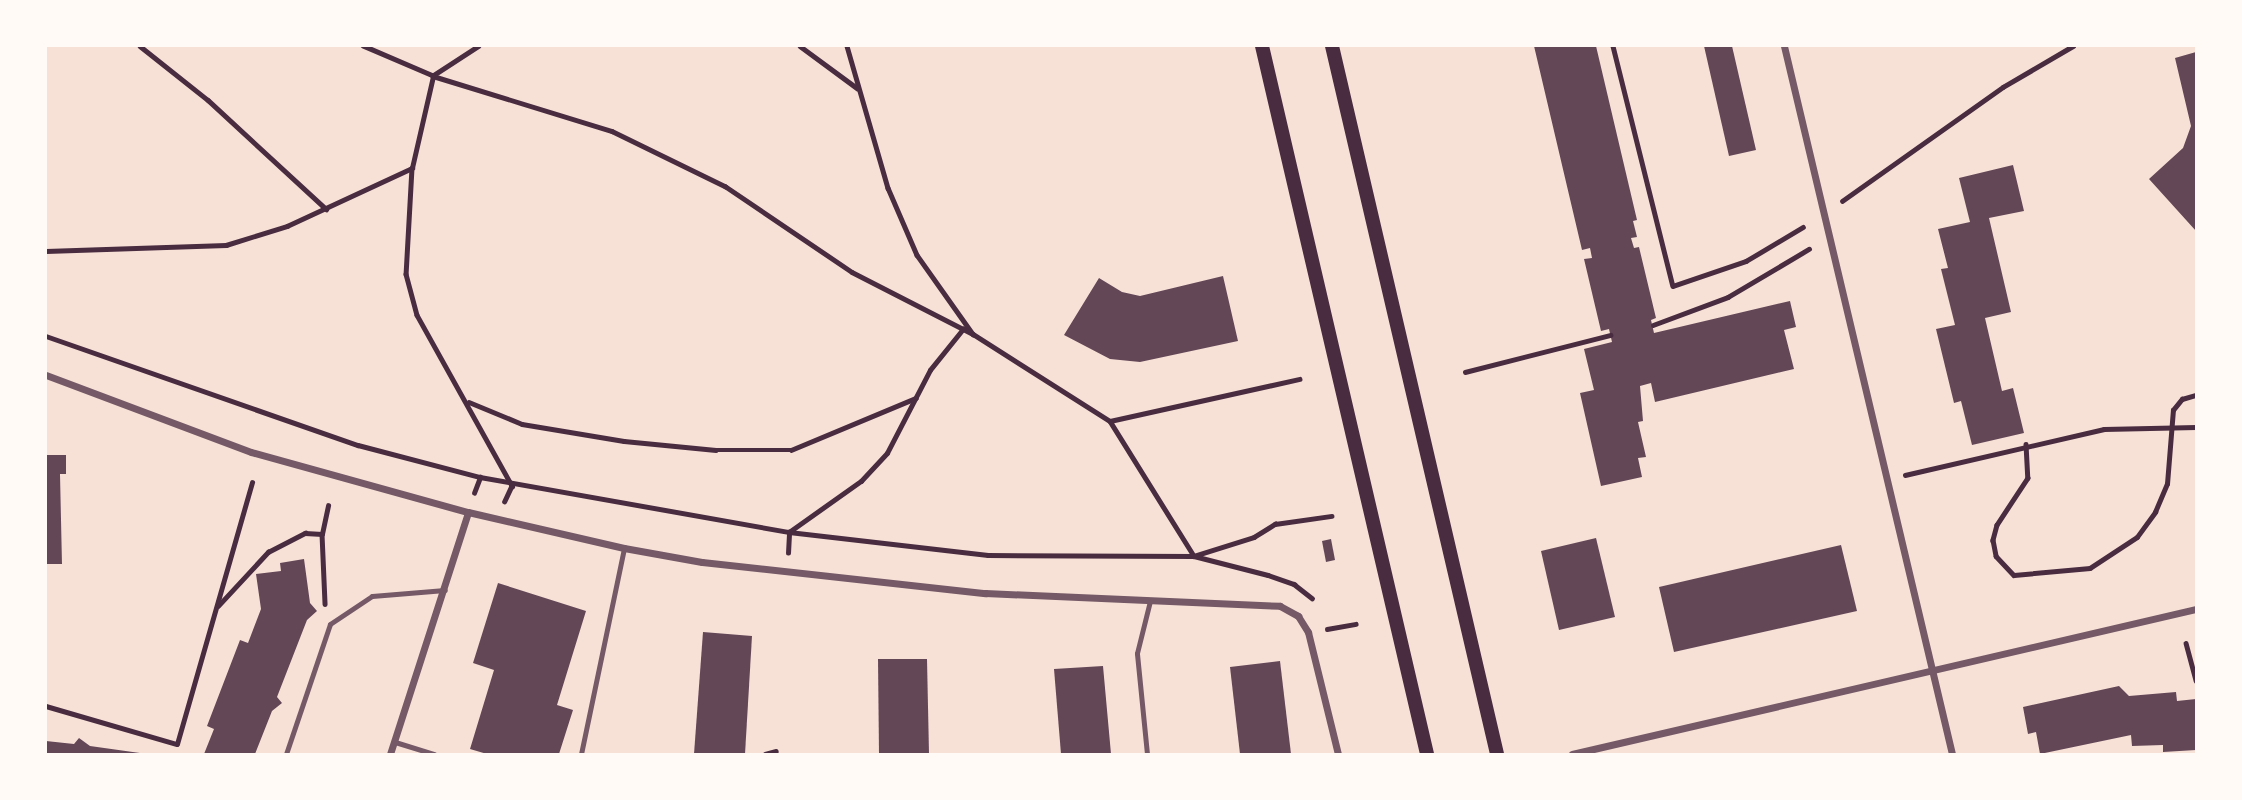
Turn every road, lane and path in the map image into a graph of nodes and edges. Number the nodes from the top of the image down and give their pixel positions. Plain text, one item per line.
1 (140, 46) edge
2 (363, 46) edge
3 (478, 46) edge
4 (800, 46) edge
5 (847, 46) edge
6 (1262, 46) edge
7 (1332, 46) edge
8 (1614, 46) edge
9 (1784, 46) edge
10 (2073, 46) edge
11 (433, 76) junction
12 (857, 88) junction
13 (412, 168) junction
14 (1841, 201) dead end
15 (326, 209) junction
16 (1803, 227) dead end
17 (1809, 249) dead end
18 (46, 251) edge
19 (1653, 325) dead end
20 (963, 329) junction
21 (973, 334) junction
22 (1610, 335) dead end
23 (46, 336) edge
24 (1465, 372) dead end
25 (46, 375) edge
26 (1299, 379) dead end
27 (2196, 395) edge
28 (916, 398) junction
29 (469, 402) junction
30 (1110, 421) junction
31 (2173, 427) junction
32 (2196, 428) edge
33 (2026, 444) junction
34 (1905, 475) dead end
35 (480, 477) junction
36 (252, 483) dead end
37 (512, 485) junction
38 (472, 498) dead end
39 (503, 505) dead end
40 (328, 506) dead end
41 (468, 512) junction
42 (1331, 516) dead end
43 (789, 533) junction
44 (322, 534) junction
45 (624, 548) junction
46 (1194, 556) junction
47 (786, 573) junction
48 (445, 590) junction
49 (1150, 601) junction
50 (1316, 603) dead end
51 (217, 606) junction
52 (2196, 609) edge
53 (1326, 620) dead end
54 (330, 624) junction
55 (1356, 624) dead end
56 (1330, 629) junction
57 (1322, 630) dead end
58 (2186, 643) dead end
59 (1931, 671) junction
60 (2196, 681) edge
61 (46, 706) edge
62 (395, 742) junction
63 (776, 751) dead end
64 (286, 754) edge
65 (390, 754) edge
66 (434, 754) edge
67 (581, 754) edge
68 (765, 754) edge
69 (1147, 754) edge
70 (1338, 754) edge
71 (1427, 754) edge
72 (1497, 754) edge
73 (1572, 754) edge
74 (1952, 754) edge

1 - 15 path
2 - 11 path
3 - 11 path
4 - 12 path
5 - 12 path
6 - 71 main road
7 - 72 main road
8 - 16 path
9 - 59 street
10 - 14 path
11 - 13 path
11 - 20 path
12 - 21 path
13 - 15 path
13 - 29 path
15 - 18 path
17 - 19 path
20 - 21 path
20 - 28 path
21 - 30 path
22 - 24 path
23 - 35 path
25 - 41 street
26 - 30 path
27 - 31 path
28 - 29 path
28 - 43 path
29 - 37 path
30 - 46 path
31 - 32 path
31 - 33 path
31 - 33 path
33 - 34 path
35 - 37 path
35 - 38 path
36 - 51 path
37 - 39 path
37 - 43 path
40 - 44 path
41 - 45 street
41 - 48 street
42 - 46 path
43 - 46 path
43 - 47 path
44 - 51 path
44 - 54 path
45 - 47 street
45 - 67 lane
46 - 50 path
47 - 49 street
48 - 54 lane
48 - 62 street
49 - 69 lane
49 - 70 street
51 - 61 path
52 - 59 street
53 - 56 path
54 - 64 lane
55 - 56 path
56 - 57 path
58 - 60 path
59 - 73 street
59 - 74 street
62 - 65 street
62 - 66 lane
63 - 68 path

